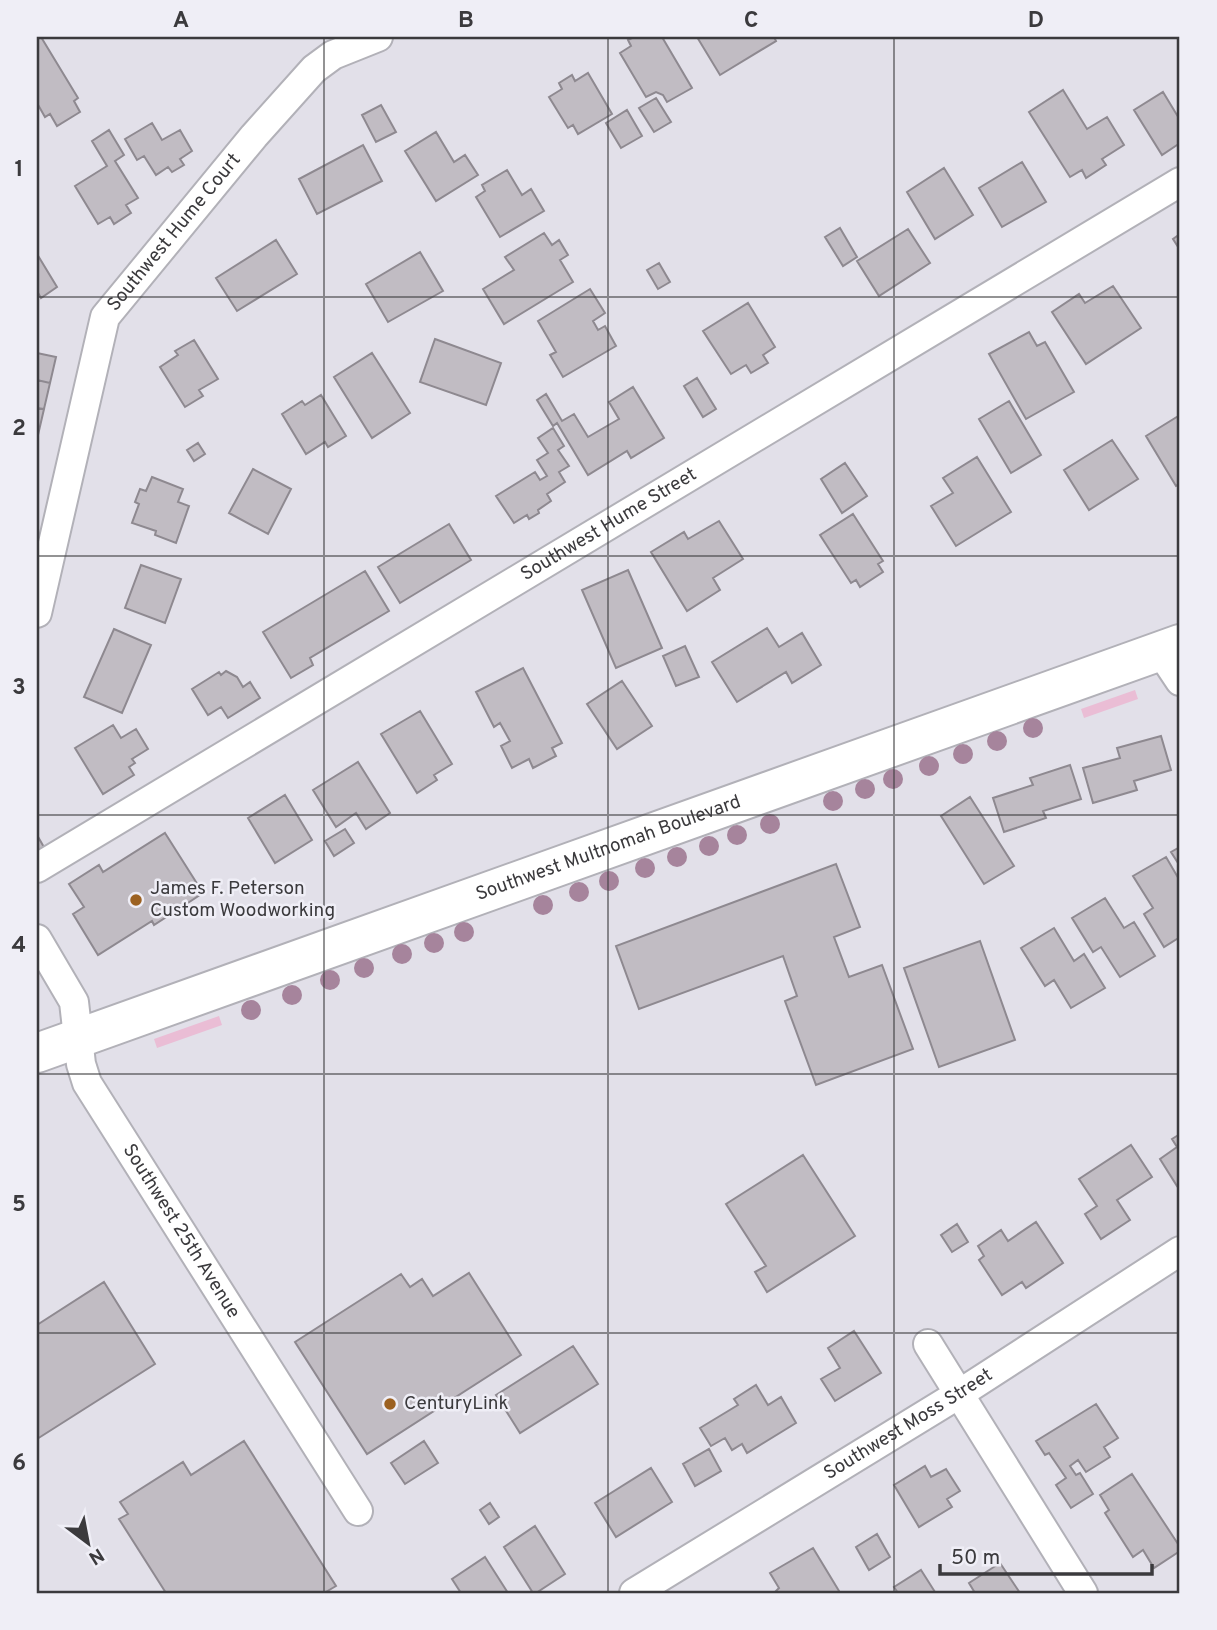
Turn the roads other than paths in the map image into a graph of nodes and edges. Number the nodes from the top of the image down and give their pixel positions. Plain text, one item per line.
1 (378, 37) edge
2 (1180, 182) edge
3 (37, 613) edge
4 (1174, 659) edge
5 (37, 868) edge
6 (37, 939) edge
7 (79, 1038) junction
8 (37, 1053) edge
9 (1180, 1251) edge
10 (928, 1344) dead end
11 (959, 1394) junction
12 (358, 1511) dead end
13 (634, 1593) edge
14 (1083, 1593) edge

1 - 3 street, Southwest Hume Court
2 - 5 street, Southwest Hume Street
4 - 7 main road, Southwest Multnomah Boulevard
6 - 7 street, Southwest 25th Avenue
7 - 8 main road, Southwest Multnomah Boulevard
7 - 12 street, Southwest 25th Avenue
9 - 11 street, Southwest Moss Street
10 - 11 street
11 - 13 street, Southwest Moss Street
11 - 14 street

